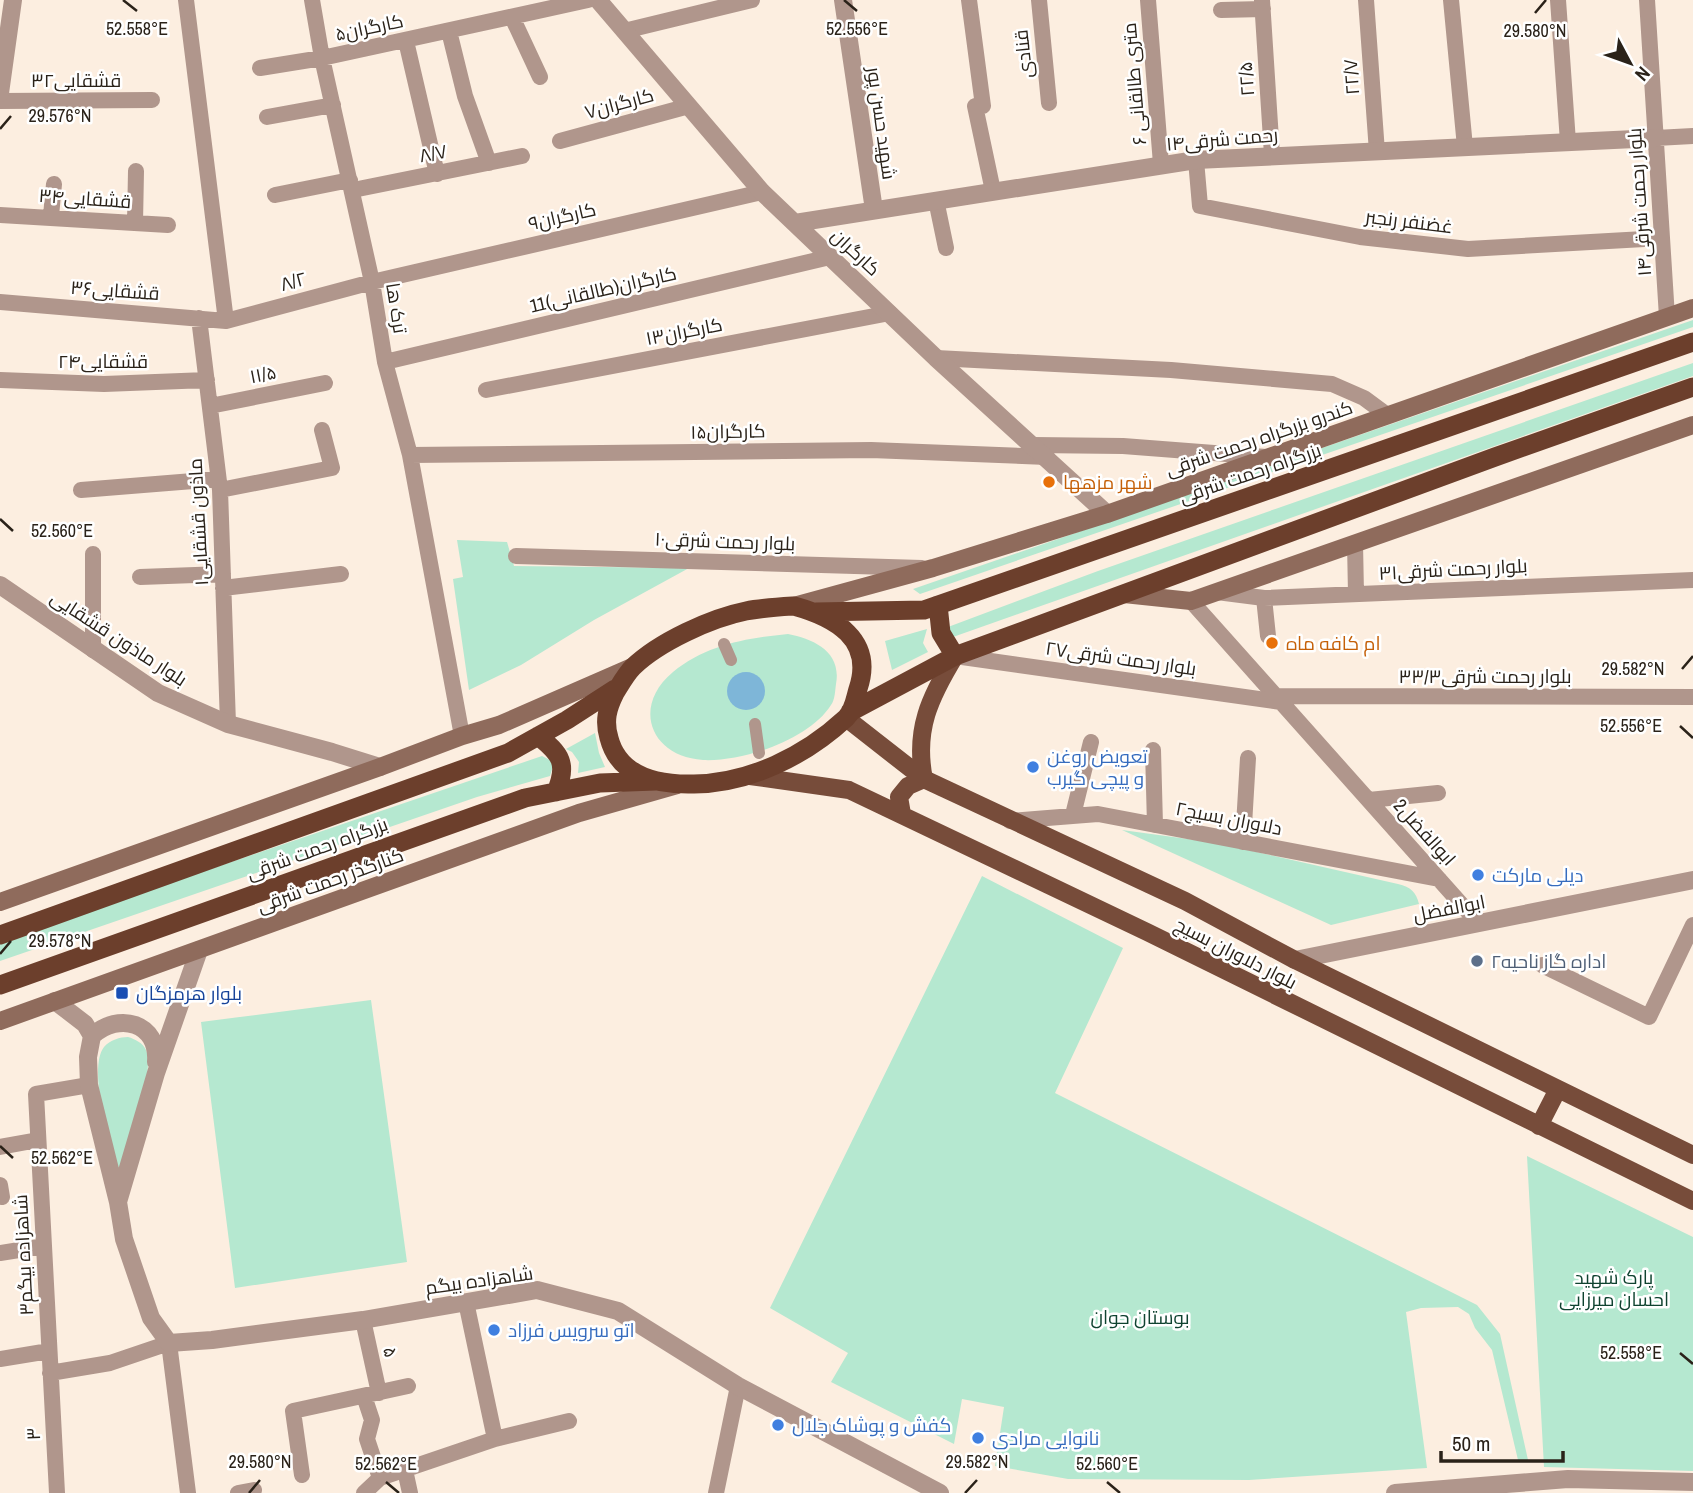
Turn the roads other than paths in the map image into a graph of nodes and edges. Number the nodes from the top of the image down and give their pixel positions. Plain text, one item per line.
1 (13, 0) edge
2 (186, 0) edge
3 (312, 0) edge
4 (588, 0) edge
5 (597, 0) edge
6 (752, 0) edge
7 (843, 0) edge
8 (969, 0) edge
9 (1039, 0) edge
10 (1148, 0) edge
11 (1366, 0) edge
12 (1451, 0) edge
13 (1558, 0) edge
14 (1647, 0) edge
15 (1262, 4) edge
16 (1221, 10) dead end
17 (512, 17) junction
18 (449, 31) junction
19 (624, 31) junction
20 (406, 40) junction
21 (322, 58) junction
22 (260, 68) dead end
23 (540, 77) dead end
24 (0, 93) edge
25 (152, 100) dead end
26 (0, 101) edge
27 (1049, 103) dead end
28 (332, 105) junction
29 (689, 107) junction
30 (267, 117) dead end
31 (1693, 136) edge
32 (1656, 138) junction
33 (560, 141) dead end
34 (1569, 142) junction
35 (1465, 147) junction
36 (1377, 152) junction
37 (1272, 155) junction
38 (522, 156) dead end
39 (1196, 160) junction
40 (489, 163) junction
41 (1161, 164) junction
42 (136, 171) dead end
43 (437, 174) junction
44 (54, 184) dead end
45 (352, 185) junction
46 (993, 191) junction
47 (762, 192) junction
48 (275, 195) dead end
49 (936, 200) junction
50 (874, 210) junction
51 (0, 215) edge
52 (51, 216) junction
53 (135, 223) junction
54 (795, 223) junction
55 (168, 225) dead end
56 (1662, 237) junction
57 (946, 247) dead end
58 (830, 257) junction
59 (372, 282) junction
60 (0, 302) edge
61 (1693, 307) edge
62 (890, 313) junction
63 (1667, 317) junction
64 (199, 318) junction
65 (226, 321) junction
66 (1693, 342) edge
67 (936, 358) junction
68 (384, 362) junction
69 (0, 380) edge
70 (206, 380) junction
71 (325, 383) dead end
72 (1693, 387) edge
73 (486, 390) dead end
74 (210, 406) junction
75 (1387, 415) junction
76 (1693, 425) edge
77 (322, 430) dead end
78 (1033, 445) junction
79 (410, 455) junction
80 (1047, 457) junction
81 (1269, 457) junction
82 (219, 484) junction
83 (81, 490) dead end
84 (1107, 514) junction
85 (1355, 543) junction
86 (93, 554) dead end
87 (516, 556) dead end
88 (933, 568) junction
89 (341, 575) dead end
90 (140, 577) dead end
91 (1693, 580) edge
92 (223, 581) junction
93 (0, 585) edge
94 (1215, 592) junction
95 (1124, 593) junction
96 (1356, 594) junction
97 (1264, 598) junction
98 (1191, 601) junction
99 (938, 605) junction
100 (794, 606) junction
101 (816, 612) junction
102 (1268, 636) dead end
103 (724, 645) dead end
104 (93, 650) junction
105 (954, 656) junction
106 (731, 660) dead end
107 (632, 667) junction
108 (619, 687) junction
109 (1693, 697) edge
110 (1279, 699) junction
111 (848, 715) junction
112 (229, 724) junction
113 (755, 724) dead end
114 (462, 736) junction
115 (538, 736) junction
116 (1091, 743) dead end
117 (1153, 750) dead end
118 (760, 753) dead end
119 (1248, 758) dead end
120 (380, 767) junction
121 (750, 776) junction
122 (925, 779) junction
123 (656, 781) junction
124 (677, 785) junction
125 (556, 792) junction
126 (1438, 793) dead end
127 (1369, 800) junction
128 (902, 814) junction
129 (1073, 815) junction
130 (1010, 821) junction
131 (1155, 825) junction
132 (1243, 842) junction
133 (1439, 879) junction
134 (1693, 880) edge
135 (0, 902) edge
136 (1478, 923) junction
137 (1693, 925) edge
138 (0, 935) edge
139 (199, 950) junction
140 (1295, 960) junction
141 (1542, 965) dead end
142 (0, 985) edge
143 (55, 1001) junction
144 (0, 1021) edge
145 (92, 1036) junction
146 (156, 1073) junction
147 (89, 1085) junction
148 (1558, 1089) junction
149 (1539, 1126) junction
150 (38, 1140) junction
151 (0, 1147) edge
152 (1693, 1155) edge
153 (1693, 1201) edge
154 (118, 1202) junction
155 (44, 1246) junction
156 (0, 1253) edge
157 (466, 1302) junction
158 (363, 1320) junction
159 (169, 1343) junction
160 (49, 1351) junction
161 (0, 1359) edge
162 (50, 1373) junction
163 (408, 1386) dead end
164 (738, 1386) junction
165 (371, 1394) junction
166 (569, 1421) dead end
167 (495, 1439) junction
168 (405, 1470) junction
169 (302, 1475) dead end
170 (380, 1478) junction
171 (1693, 1482) edge
172 (1519, 1487) edge
173 (57, 1493) edge
174 (188, 1493) edge
175 (364, 1493) edge
176 (410, 1493) edge
177 (716, 1493) edge
178 (940, 1493) edge
179 (1395, 1493) edge

1 - 24 street
2 - 65 street
3 - 21 street, ترک ها
4 - 17 street, کارگران۵
5 - 19 street, کارگران
6 - 19 street
7 - 50 street, شهید حسن پور
8 - 46 street
9 - 27 street, قنادی
10 - 41 street, ۶ متری طالقانی
11 - 36 street, ۲۲/۷
12 - 35 street
13 - 34 street
14 - 32 street, بلوار رحمت شرقی۱۴
15 - 16 street
15 - 37 street, ۲۲/۵
17 - 18 street, کارگران۵
17 - 23 street
18 - 20 street, کارگران۵
18 - 40 street
19 - 29 street, کارگران
20 - 21 street, کارگران۵
20 - 43 street
21 - 22 street, کارگران۵
21 - 28 street, ترک ها
25 - 26 street, قشقایی۳۲
28 - 30 street
28 - 45 street, ترک ها
29 - 33 street, کارگران۷
29 - 47 street, کارگران
31 - 32 street
32 - 34 street, ۱۴رحمت شرقی
32 - 56 street, بلوار رحمت شرقی۱۴
34 - 35 street, ۱۴رحمت شرقی
35 - 36 street, ۱۴رحمت شرقی
36 - 37 street, ۱۴رحمت شرقی
37 - 39 street, ۱۴رحمت شرقی
38 - 40 street, ۸/۷
39 - 41 street, ۱۴رحمت شرقی
39 - 56 street, غضنفر رنجبر
40 - 43 street, ۸/۷
41 - 46 street, ۱۴رحمت شرقی
42 - 53 street
43 - 45 street, ۸/۷
44 - 52 street
45 - 48 street, ۸/۷
45 - 59 street, ترک ها
46 - 49 street, ۱۴رحمت شرقی
47 - 54 street, کارگران
47 - 59 street, کارگران۹
49 - 50 street, ۱۴رحمت شرقی
49 - 57 street
50 - 54 street, ۱۴رحمت شرقی
51 - 52 street, قشقایی۳۴
52 - 53 street, قشقایی۳۴
53 - 55 street, قشقایی۳۴
54 - 58 street, کارگران
56 - 63 street, بلوار رحمت شرقی۱۴
58 - 62 street, کارگران
58 - 68 street, 11کارگران(طالقانی)
59 - 65 street, ۸/۲
59 - 68 street, ترک ها
60 - 64 street, قشقایی۳۶
61 - 63 main road, کندرو بزرگراه رحمت شرقی
62 - 67 street, کارگران
62 - 73 street, کارگران۱۳
63 - 75 main road, کندرو بزرگراه رحمت شرقی
64 - 65 street, قشقایی۳۶
64 - 70 street, ماذون قشقایی۱
66 - 99 highway, بزرگراه رحمت شرقی
67 - 75 street
67 - 78 street, کارگران
68 - 79 street, ترک ها
69 - 70 street, قشقایی۲۴
70 - 74 street, ماذون قشقایی۱
71 - 74 street, ۱۱/۵
72 - 95 highway
74 - 82 street, ماذون قشقایی۱
75 - 81 main road, کندرو بزرگراه رحمت شرقی
76 - 85 main road
77 - 82 street
78 - 80 street, کارگران
78 - 81 street
79 - 80 street, ۱۵کارگران
79 - 114 street, ترک ها
80 - 84 street, کارگران
81 - 84 main road, کندرو بزرگراه رحمت شرقی
82 - 83 street
82 - 92 street, ماذون قشقایی۱
84 - 88 main road, کندرو بزرگراه رحمت شرقی
85 - 94 main road
85 - 96 street
86 - 104 street
87 - 88 street, ۱۰بلوار رحمت شرقی
88 - 100 main road, کندرو بزرگراه رحمت شرقی
89 - 92 street
90 - 92 street
91 - 96 street, بلوار رحمت شرقی۳۱
92 - 112 street, ماذون قشقایی۱
93 - 104 street, بلوار ماذون قشقایی
94 - 97 street, بلوار رحمت شرقی۳۱
94 - 98 main road
95 - 98 main road
95 - 105 highway
96 - 97 street, بلوار رحمت شرقی۳۱
97 - 102 street
98 - 110 street, ابوالفضل2
99 - 101 highway, بزرگراه رحمت شرقی
99 - 105 highway
100 - 101 highway
100 - 107 highway
101 - 111 highway
103 - 106 street
104 - 112 street, بلوار ماذون قشقایی
105 - 110 street, بلوار رحمت شرقی۲۷
105 - 111 highway
105 - 122 main road
107 - 108 highway
107 - 114 main road
108 - 115 highway, بزرگراه رحمت شرقی
108 - 123 highway
109 - 110 street, بلوار رحمت شرقی۳۳/۳
110 - 127 street, ابوالفضل2
111 - 121 highway
111 - 122 main road, بلوار دلاوران بسیج
112 - 120 street, بلوار ماذون قشقایی
113 - 118 street
114 - 120 main road
115 - 125 highway
115 - 138 highway, بزرگراه رحمت شرقی
116 - 129 street
117 - 131 street
119 - 132 street
120 - 135 main road
121 - 124 highway
121 - 128 main road, بلوار دلاوران بسیج
122 - 128 main road
122 - 130 main road, بلوار دلاوران بسیج
123 - 124 highway
123 - 125 highway, بزرگراه رحمت شرقی
124 - 139 main road, کنارگذر رحمت شرقی
125 - 142 highway, بزرگراه رحمت شرقی
126 - 127 street
127 - 133 street, ابوالفضل2
128 - 149 main road, بلوار دلاوران بسیج
129 - 130 street, دلاوران بسیج۲
129 - 131 street, دلاوران بسیج۲
130 - 140 main road, بلوار دلاوران بسیج
131 - 132 street, دلاوران بسیج۲
132 - 133 street, دلاوران بسیج۲
133 - 136 street, ابوالفضل2
134 - 136 street, ابوالفضل
136 - 140 street, ابوالفضل
137 - 141 street
139 - 143 main road, کنارگذر رحمت شرقی
139 - 146 street
140 - 148 main road, بلوار دلاوران بسیج
143 - 144 main road, کنارگذر رحمت شرقی
143 - 145 street
145 - 146 street
145 - 147 street
146 - 154 street
147 - 150 street, ۳شاهزاده بیگم
147 - 154 street
148 - 149 main road
148 - 152 main road, بلوار دلاوران بسیج
149 - 153 main road, بلوار دلاوران بسیج
150 - 151 street
150 - 155 street, ۳شاهزاده بیگم
154 - 159 street
155 - 156 street
155 - 160 street, ۳شاهزاده بیگم
157 - 158 street, شاهزاده بیگم
157 - 164 street, شاهزاده بیگم
157 - 167 street
158 - 159 street, شاهزاده بیگم
158 - 165 street, ۵
159 - 162 street
159 - 174 street
160 - 161 street
160 - 162 street, ۳شاهزاده بیگم
162 - 173 street, ۳
163 - 165 street
164 - 177 street
164 - 178 street, شاهزاده بیگم
165 - 169 street
165 - 170 street, ۵
166 - 167 street
167 - 168 street
168 - 170 street
168 - 176 street
170 - 175 street
171 - 172 street
172 - 179 street

